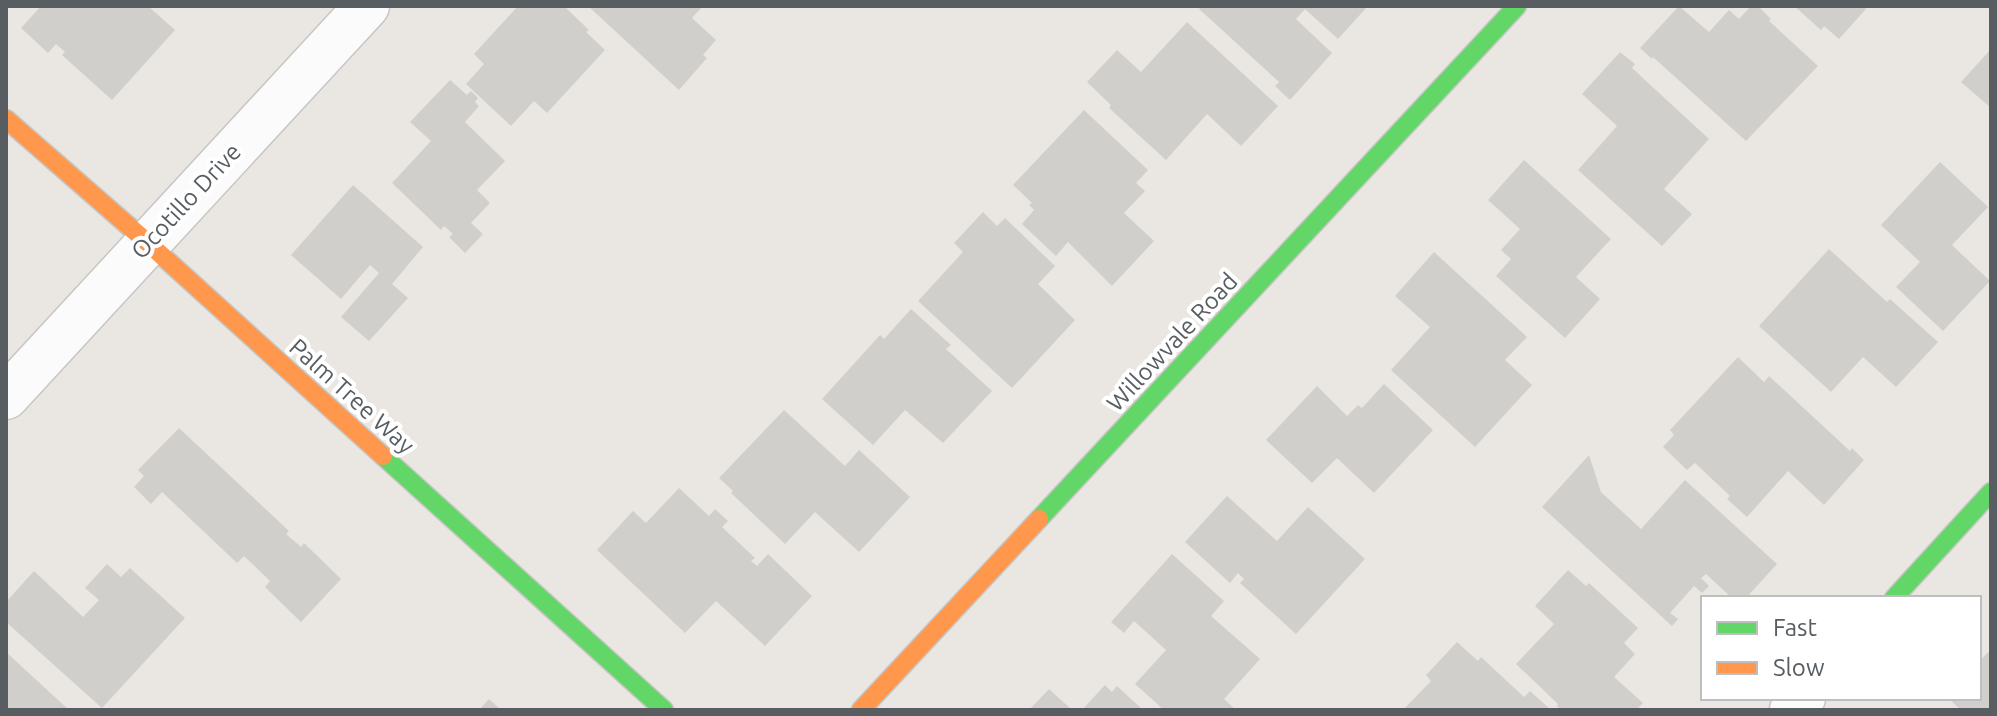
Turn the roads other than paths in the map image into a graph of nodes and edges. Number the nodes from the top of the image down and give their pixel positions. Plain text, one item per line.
1 (367, 6) edge
2 (1517, 6) edge
3 (6, 119) edge
4 (148, 243) junction
5 (6, 397) edge
6 (1991, 492) edge
7 (1896, 596) edge
8 (664, 710) edge
9 (861, 710) edge

1 - 4 street, Ocotillo Drive
2 - 9 street, Willowvale Road
3 - 4 street, Palm Tree Way
4 - 5 street, Ocotillo Drive
4 - 8 street, Palm Tree Way
6 - 7 street

